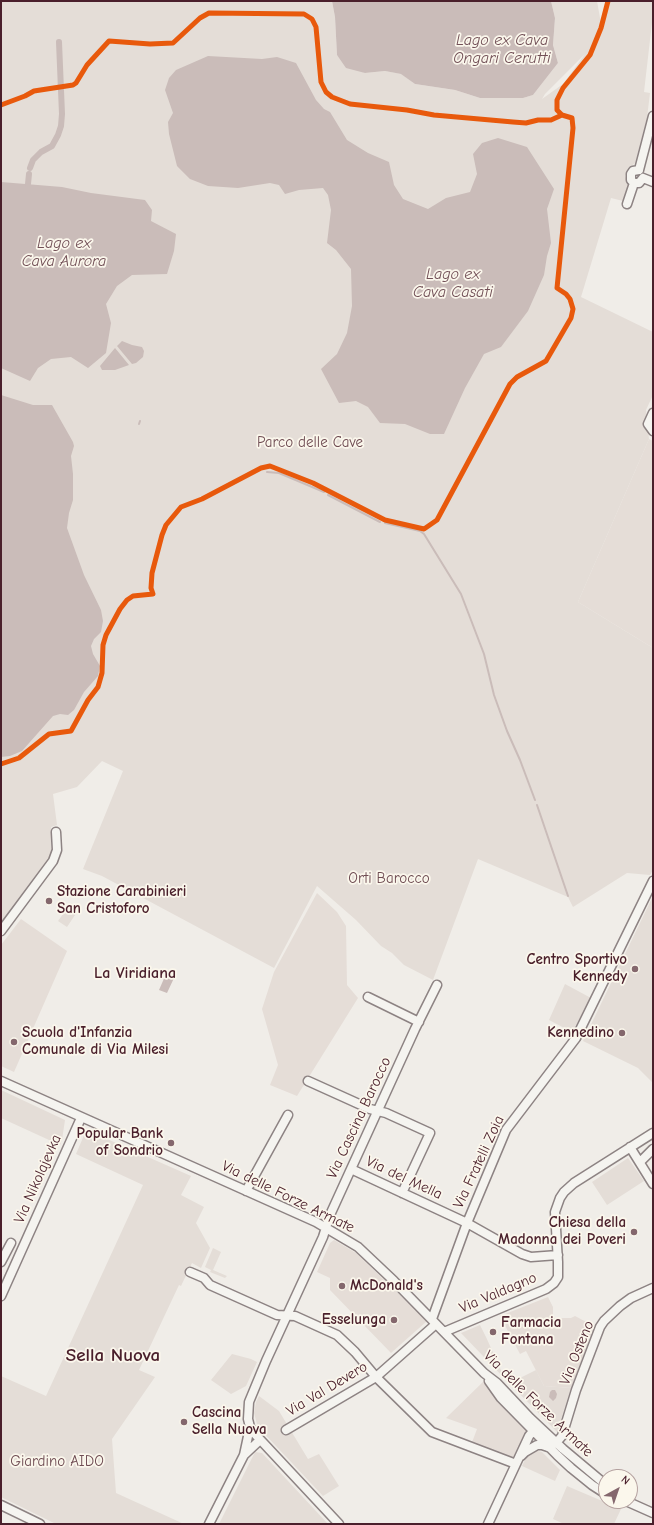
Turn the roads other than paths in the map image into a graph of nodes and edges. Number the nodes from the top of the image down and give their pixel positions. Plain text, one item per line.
1 (653, 116) edge
2 (639, 170) junction
3 (643, 178) junction
4 (653, 182) edge
5 (634, 183) junction
6 (627, 204) dead end
7 (653, 413) edge
8 (653, 431) edge
9 (56, 832) dead end
10 (653, 881) edge
11 (1, 931) edge
12 (437, 985) dead end
13 (368, 996) dead end
14 (419, 1022) junction
15 (308, 1080) dead end
16 (1, 1081) edge
17 (378, 1111) junction
18 (288, 1115) dead end
19 (81, 1118) junction
20 (653, 1133) edge
21 (630, 1147) junction
22 (653, 1149) edge
23 (640, 1162) junction
24 (351, 1169) junction
25 (653, 1184) edge
26 (246, 1191) junction
27 (402, 1193) junction
28 (467, 1222) junction
29 (326, 1227) junction
30 (11, 1243) dead end
31 (558, 1255) junction
32 (1, 1262) edge
33 (190, 1272) dead end
34 (653, 1288) edge
35 (1, 1295) edge
36 (287, 1315) junction
37 (434, 1321) junction
38 (444, 1332) junction
39 (376, 1377) junction
40 (250, 1427) junction
41 (286, 1430) dead end
42 (537, 1430) junction
43 (260, 1440) junction
44 (556, 1443) junction
45 (548, 1447) junction
46 (244, 1455) junction
47 (518, 1461) junction
48 (598, 1479) edge
49 (598, 1489) edge
50 (1, 1505) edge
51 (638, 1506) edge
52 (653, 1513) edge
53 (40, 1524) edge
54 (209, 1524) edge
55 (339, 1524) edge
56 (488, 1524) edge

1 - 2 street
2 - 3 street
2 - 5 street
3 - 4 street
3 - 5 street
5 - 6 street
7 - 8 street
9 - 11 street
10 - 28 street, Via Fratelli Zoia
12 - 14 street, Via Cascina Barocco
13 - 14 street
14 - 17 street, Via Cascina Barocco
15 - 17 street
16 - 19 street, Via delle Forze Armate
17 - 24 street, Via Cascina Barocco
17 - 27 street
18 - 26 street
19 - 26 street, Via delle Forze Armate
19 - 35 street, Via Nikolajevka
20 - 21 street, Via Valdagno
21 - 23 street
21 - 31 street, Via Valdagno
22 - 23 street
23 - 25 street
24 - 27 street, Via del Mella
24 - 29 street, Via Cascina Barocco
26 - 29 street, Via delle Forze Armate
27 - 28 street, Via del Mella
28 - 31 street, Via del Mella
28 - 37 street, Via Fratelli Zoia
29 - 36 street, Via Cascina Barocco
29 - 37 street, Via delle Forze Armate
30 - 32 street
31 - 38 street, Via Valdagno
33 - 36 street
34 - 44 street, Via Osteno
36 - 39 street
36 - 40 street, Via Cascina Barocco
37 - 38 street, Via delle Forze Armate
37 - 39 street, Via Val Devero
38 - 42 street, Via delle Forze Armate
39 - 41 street, Via Val Devero
39 - 47 street
40 - 43 street
40 - 46 street, Via Cascina Barocco
42 - 44 street, Via delle Forze Armate
42 - 45 street, Via delle Forze Armate
42 - 47 street
43 - 46 street
43 - 55 street
44 - 45 street
44 - 48 street, Via delle Forze Armate
45 - 47 street
45 - 49 street, Via delle Forze Armate
46 - 54 street
47 - 56 street
50 - 53 street
51 - 52 street

